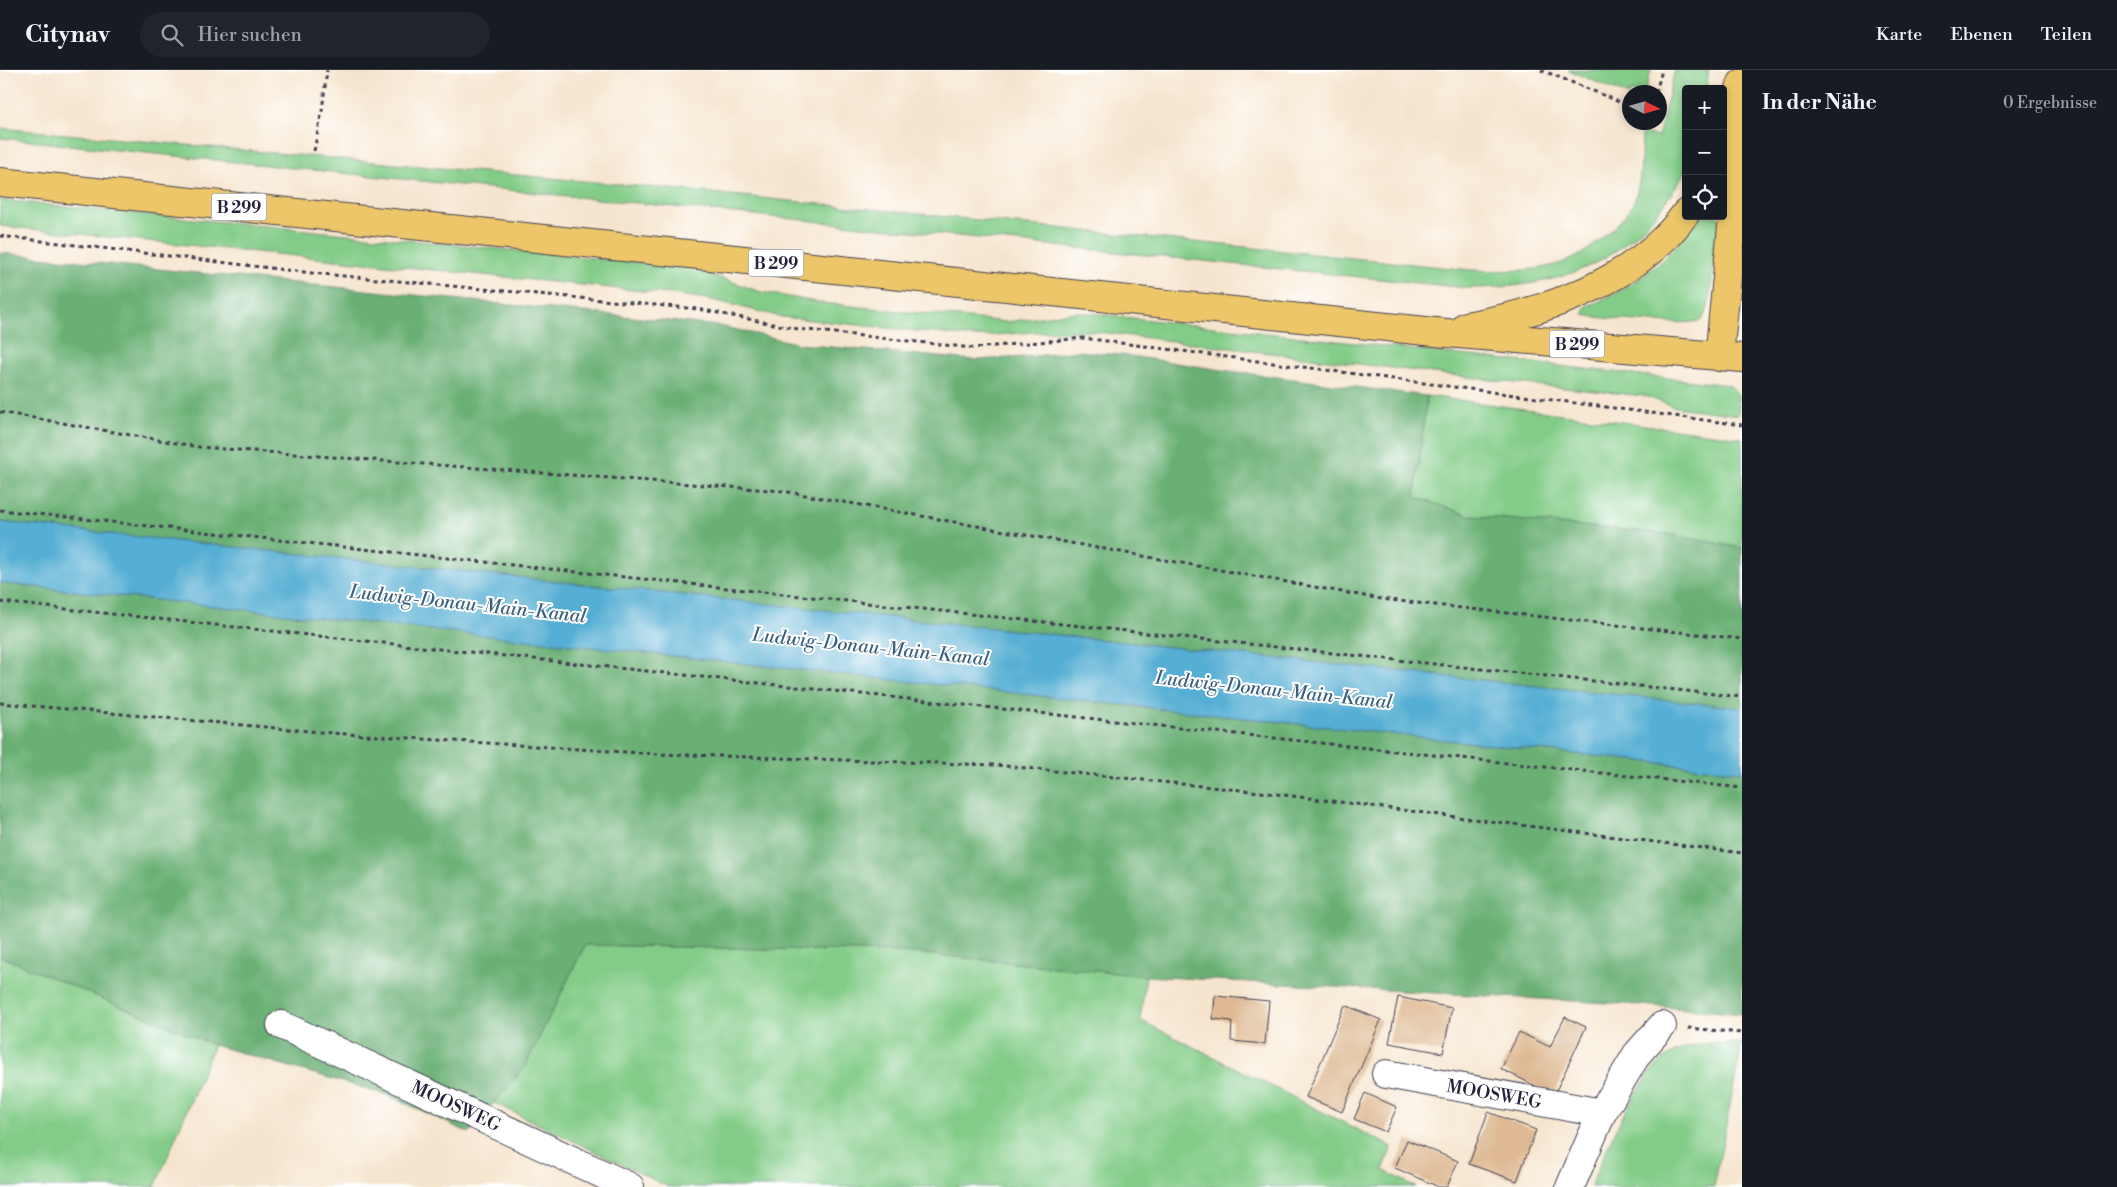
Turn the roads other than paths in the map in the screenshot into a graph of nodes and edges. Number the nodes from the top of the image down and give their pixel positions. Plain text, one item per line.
1 (1742, 83) edge
2 (1742, 127) edge
3 (1731, 146) edge
4 (0, 182) edge
5 (1742, 184) edge
6 (1682, 218) edge
7 (1435, 332) junction
8 (1731, 358) edge
9 (281, 1025) dead end
10 (1662, 1026) road end
11 (1386, 1074) dead end
12 (1602, 1113) junction
13 (630, 1187) edge
14 (1570, 1187) edge

1 - 3 main road
2 - 3 main road
3 - 5 main road
3 - 8 main road
4 - 7 main road, B 299
6 - 7 main road, B 299
7 - 8 main road, B 299
9 - 13 street, MOOSWEG
10 - 12 street
11 - 12 street, MOOSWEG
12 - 14 street

